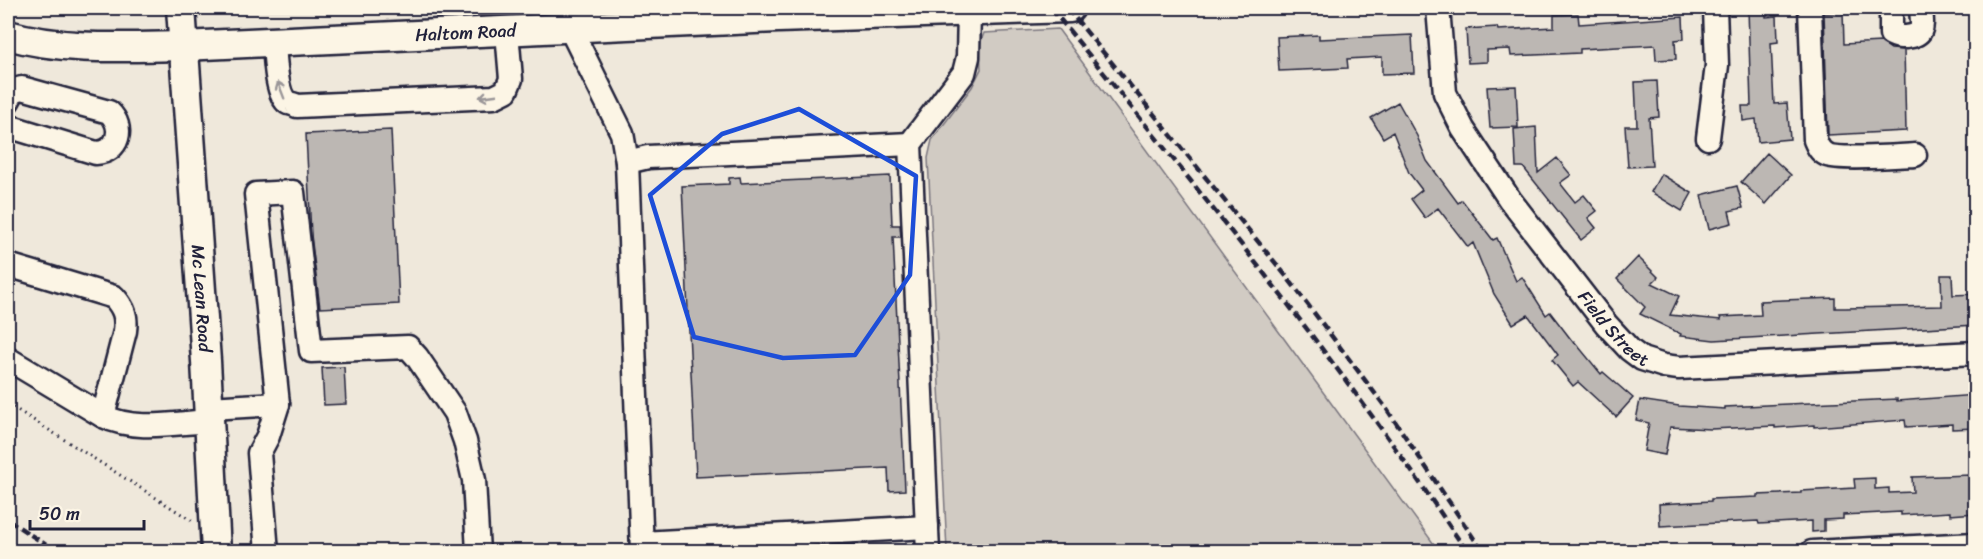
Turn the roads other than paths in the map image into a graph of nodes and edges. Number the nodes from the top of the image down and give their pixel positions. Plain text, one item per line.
1 (181, 8) edge
2 (1070, 8) edge
3 (1438, 8) edge
4 (1715, 8) edge
5 (1810, 8) edge
6 (1891, 8) edge
7 (1921, 8) edge
8 (969, 11) junction
9 (659, 16) edge
10 (570, 28) junction
11 (507, 32) junction
12 (8, 35) edge
13 (274, 43) junction
14 (183, 46) junction
15 (8, 101) edge
16 (8, 126) edge
17 (1708, 138) dead end
18 (910, 144) junction
19 (1914, 155) dead end
20 (627, 162) junction
21 (8, 265) edge
22 (1976, 353) edge
23 (8, 359) edge
24 (279, 404) junction
25 (209, 415) junction
26 (103, 416) junction
27 (927, 527) junction
28 (216, 544) edge
29 (1976, 544) edge
30 (642, 547) edge
31 (267, 552) edge
32 (477, 552) edge
33 (928, 552) edge
34 (1812, 552) edge

1 - 14 main road, Mc Lean Road
2 - 8 main road, Haltom Road
3 - 22 street, Field Street
4 - 17 street
5 - 19 street
6 - 7 street
8 - 9 main road, Haltom Road
8 - 18 street
9 - 10 main road, Haltom Road
10 - 11 main road, Haltom Road
10 - 20 street
11 - 13 main road, Haltom Road
11 -> 13 street
12 - 14 main road, Haltom Road
13 - 14 main road, Haltom Road
14 - 25 main road, Mc Lean Road
15 - 16 street
18 - 20 street
18 - 27 street
20 - 30 street
21 - 26 street
23 - 26 street
24 - 25 street
24 - 31 street
24 - 32 street
25 - 26 street
25 - 28 main road, Mc Lean Road
27 - 30 street
27 - 33 street
29 - 34 street

